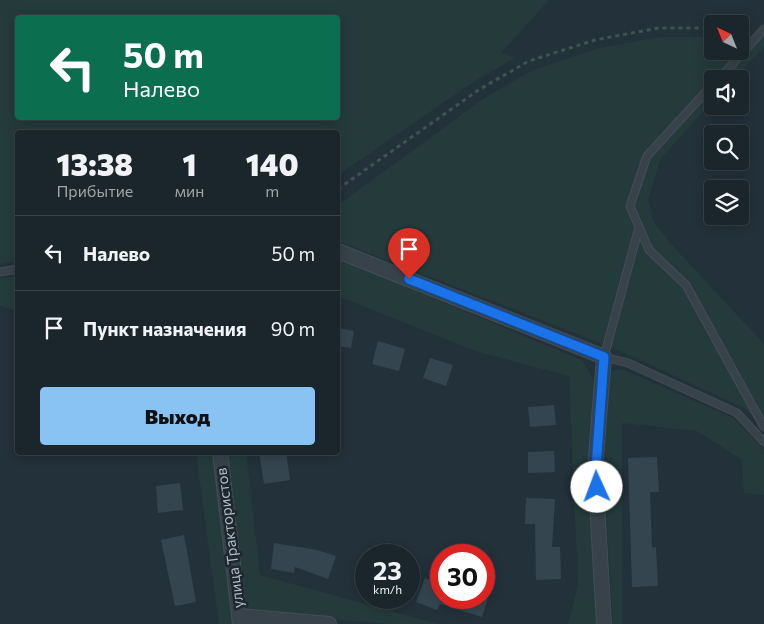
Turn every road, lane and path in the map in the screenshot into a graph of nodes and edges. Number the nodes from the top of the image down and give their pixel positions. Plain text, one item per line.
1 (704, 28) edge
2 (764, 29) edge
3 (727, 70) edge
4 (704, 95) edge
5 (340, 188) edge
6 (639, 226) junction
7 (340, 252) edge
8 (15, 270) edge
9 (0, 272) edge
10 (604, 357) junction
11 (764, 427) edge
12 (764, 442) edge
13 (220, 455) edge
14 (239, 620) edge
15 (329, 624) edge
16 (604, 624) edge

1 - 5 path
2 - 3 lane
4 - 6 lane
6 - 10 lane
6 - 11 lane
7 - 10 street
8 - 9 lane
10 - 12 lane
10 - 16 street
13 - 14 street, улица Трактористов
14 - 15 street

